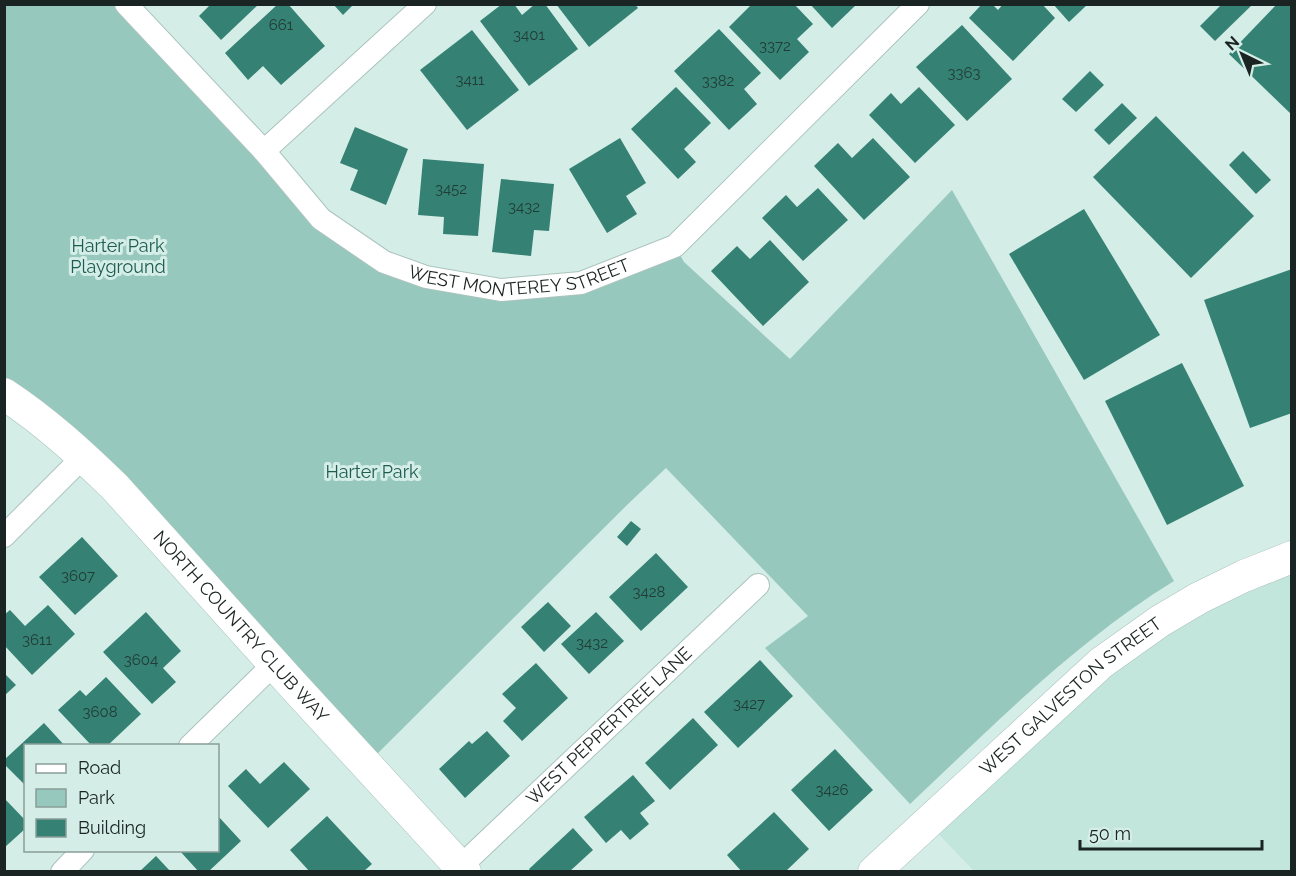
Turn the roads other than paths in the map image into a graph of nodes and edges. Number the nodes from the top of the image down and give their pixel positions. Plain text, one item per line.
1 (126, 4) edge
2 (425, 4) edge
3 (918, 4) edge
4 (264, 151) junction
5 (4, 394) edge
6 (84, 456) junction
7 (4, 536) edge
8 (1292, 557) edge
9 (758, 585) dead end
10 (274, 664) junction
11 (192, 744) edge
12 (81, 852) edge
13 (463, 869) edge
14 (62, 872) edge
15 (874, 872) edge

1 - 4 street, WEST MONTEREY STREET
2 - 4 street
3 - 4 street, WEST MONTEREY STREET
5 - 6 street, NORTH COUNTRY CLUB WAY
6 - 7 street
6 - 10 street, NORTH COUNTRY CLUB WAY
8 - 15 street, WEST GALVESTON STREET
9 - 13 street, WEST PEPPERTREE LANE
10 - 11 street
10 - 13 street, NORTH COUNTRY CLUB WAY
12 - 14 street

